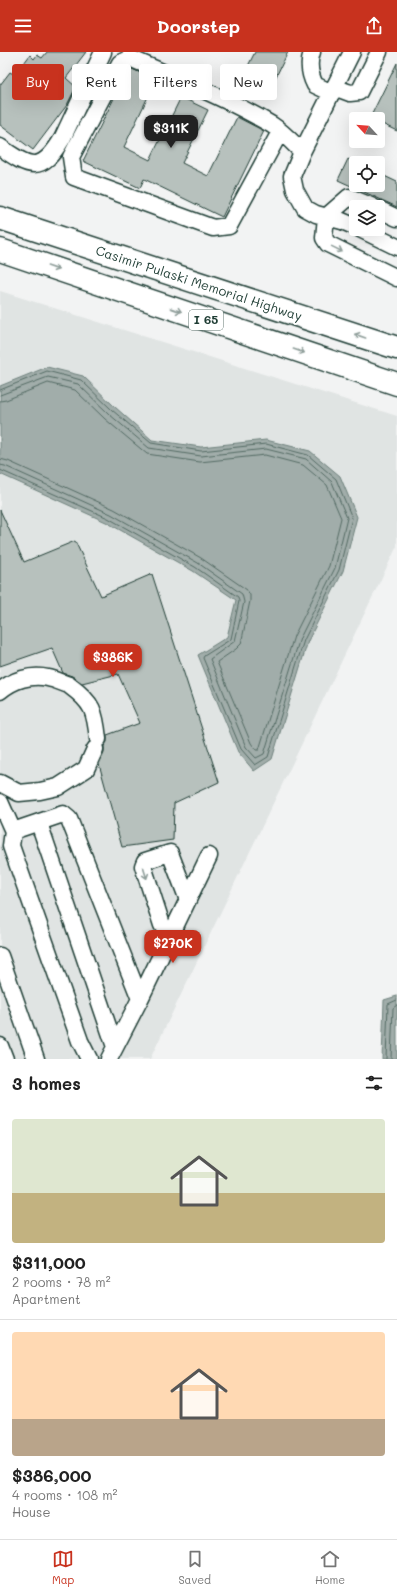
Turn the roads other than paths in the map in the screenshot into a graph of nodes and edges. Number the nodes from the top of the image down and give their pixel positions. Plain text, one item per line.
1 (103, 52) edge
2 (312, 52) edge
3 (352, 52) edge
4 (379, 52) edge
5 (333, 90) junction
6 (280, 132) junction
7 (0, 147) edge
8 (302, 152) junction
9 (356, 200) edge
10 (385, 212) edge
11 (326, 217) junction
12 (0, 218) edge
13 (397, 218) edge
14 (349, 224) edge
15 (374, 236) edge
16 (397, 247) edge
17 (0, 250) edge
18 (397, 278) edge
19 (397, 348) edge
20 (397, 384) edge
21 (0, 691) edge
22 (0, 783) edge
23 (0, 802) edge
24 (39, 823) junction
25 (13, 831) junction
26 (209, 856) dead end
27 (188, 900) junction
28 (172, 933) junction
29 (0, 956) edge
30 (140, 999) junction
31 (0, 1046) edge
32 (112, 1053) edge
33 (4, 1059) edge
34 (36, 1059) edge
35 (90, 1059) edge

1 - 7 street
2 - 5 street
3 - 5 street
4 - 5 street
5 - 8 street
6 - 6 street
6 - 8 street
8 - 11 street
9 - 11 street
10 - 13 street
11 - 14 street
11 -> 18 street
19 -> 12 highway, Casimir Pulaski Memorial Highway / I 65
15 - 16 street
17 -> 20 highway, I 65
21 - 22 street
23 - 25 street
24 - 25 street
24 - 30 street
24 - 32 street
25 - 35 street
26 - 27 street
27 - 28 street
27 -> 28 street
28 - 30 street
29 - 34 street
30 - 32 street
31 - 33 street

